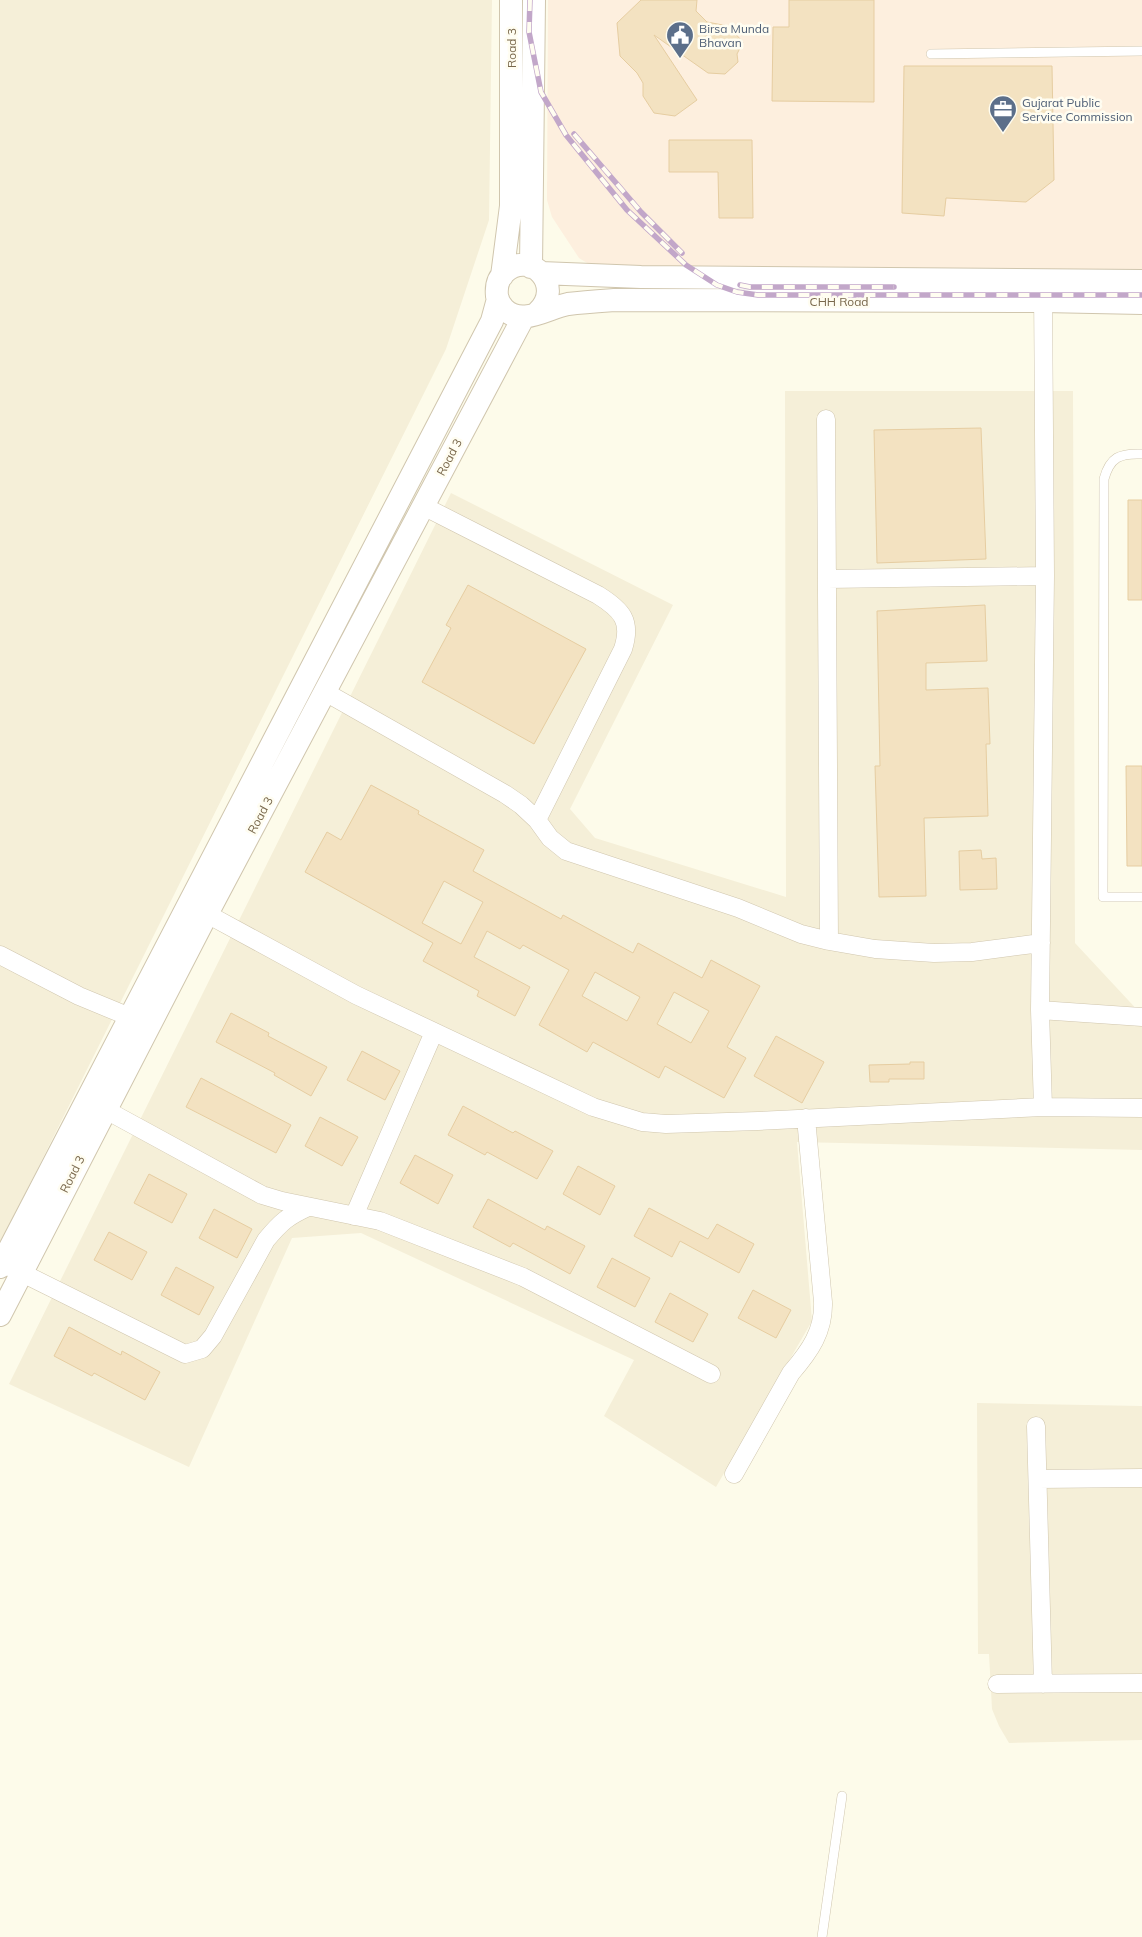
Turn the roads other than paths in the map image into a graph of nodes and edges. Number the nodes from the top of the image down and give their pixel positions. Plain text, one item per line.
1 (511, 0) edge
2 (534, 0) edge
3 (1142, 51) edge
4 (931, 54) dead end
5 (522, 85) junction
6 (536, 270) junction
7 (502, 276) junction
8 (1142, 281) edge
9 (1043, 291) junction
10 (498, 299) junction
11 (1142, 303) edge
12 (531, 315) junction
13 (826, 419) dead end
14 (1142, 454) edge
15 (423, 506) junction
16 (1045, 576) junction
17 (827, 579) junction
18 (325, 692) junction
19 (537, 820) junction
20 (1142, 897) edge
21 (198, 909) junction
22 (829, 941) junction
23 (1041, 943) junction
24 (0, 955) edge
25 (1040, 1010) junction
26 (1142, 1017) edge
27 (140, 1021) junction
28 (434, 1032) junction
29 (1043, 1107) junction
30 (1142, 1108) edge
31 (106, 1110) junction
32 (806, 1118) junction
33 (308, 1207) junction
34 (354, 1216) junction
35 (1, 1265) edge
36 (22, 1272) junction
37 (0, 1315) edge
38 (711, 1374) dead end
39 (1036, 1426) dead end
40 (734, 1474) dead end
41 (1142, 1478) edge
42 (1038, 1479) junction
43 (1142, 1683) edge
44 (997, 1684) dead end
45 (1043, 1684) junction
46 (842, 1796) dead end
47 (822, 1937) edge

1 - 5 street, Road 3
2 - 5 street, Road 3
3 - 4 lane
5 - 6 street, Road 3
5 - 7 street, Road 3
6 - 7 street
6 - 9 street
6 - 12 street
7 - 10 street
8 - 9 street
9 - 11 street, CHH Road
9 - 12 street, CHH Road
9 - 16 street
10 - 12 street
10 - 21 street, Road 3
12 - 15 street, Road 3
13 - 17 street
14 - 20 lane
15 - 18 street, Road 3
15 - 19 street
16 - 17 street
16 - 23 street
17 - 22 street
18 - 19 street
18 - 21 street, Road 3
19 - 22 street
21 - 27 street, Road 3
21 - 28 street
22 - 23 street
23 - 25 street
24 - 27 street
25 - 26 street
25 - 29 street
27 - 31 street, Road 3
27 - 35 street, Road 3
28 - 32 street
28 - 34 street
29 - 30 street
29 - 32 street
31 - 33 street
31 - 36 street, Road 3
32 - 40 street
33 - 34 street
33 - 36 street
34 - 38 street
35 - 36 street
36 - 37 street, Road 3
39 - 42 street
41 - 42 street
42 - 45 street
43 - 45 street
44 - 45 street
46 - 47 lane

